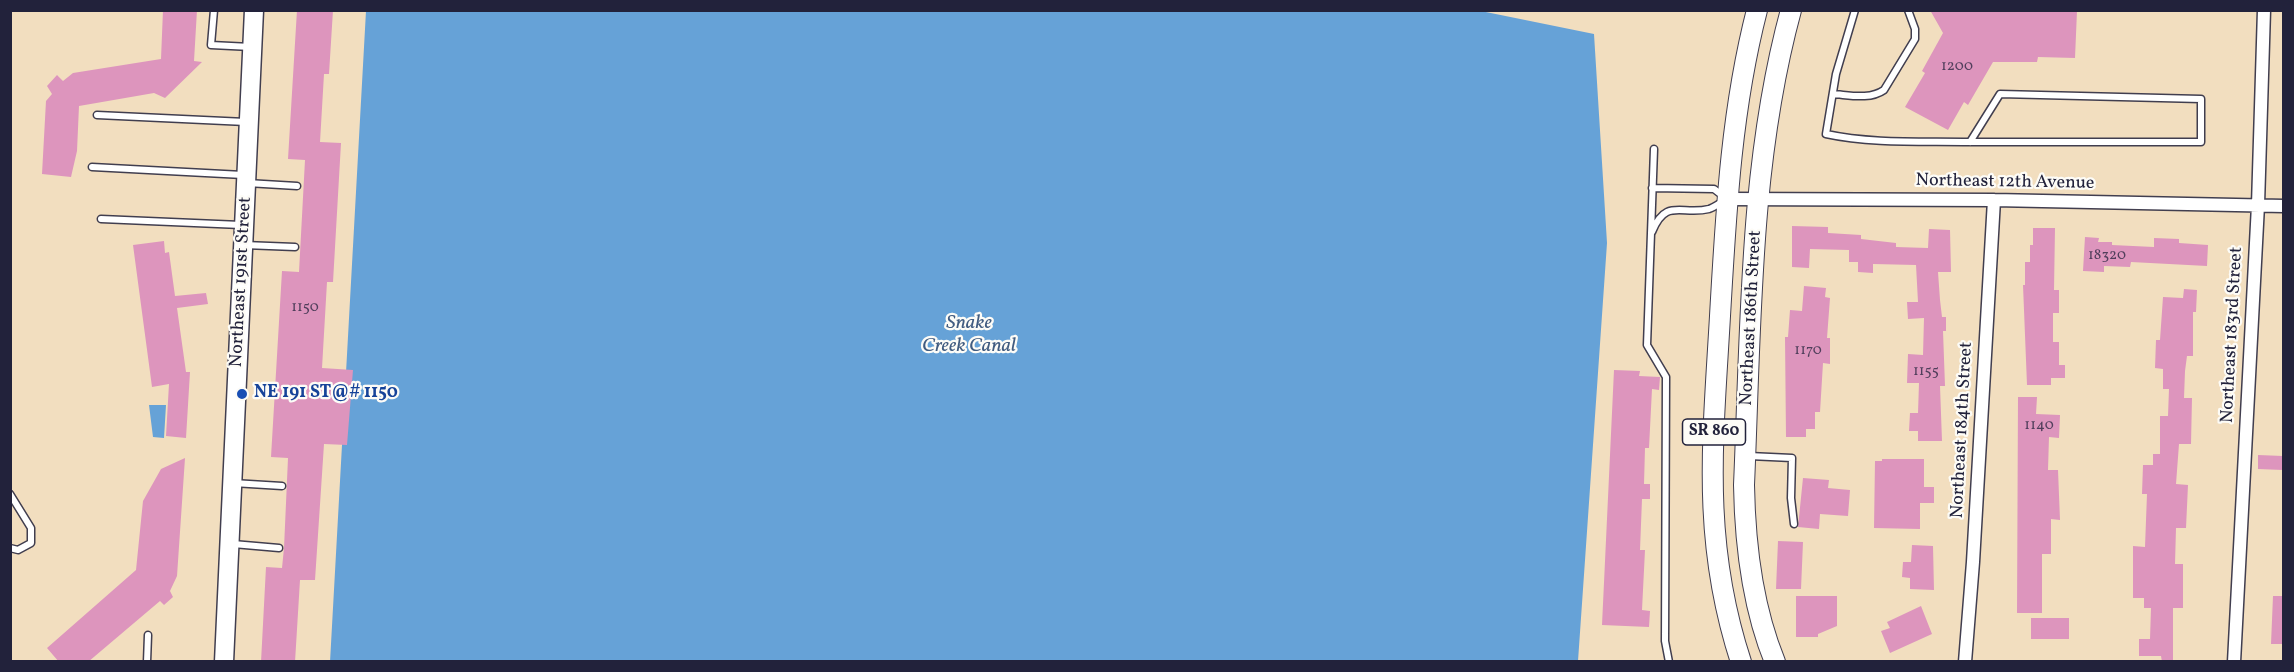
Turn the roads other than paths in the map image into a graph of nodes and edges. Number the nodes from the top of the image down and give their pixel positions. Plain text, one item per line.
1 (214, 10) edge
2 (254, 10) edge
3 (1757, 10) edge
4 (1791, 10) edge
5 (1855, 10) edge
6 (1908, 10) edge
7 (2264, 10) edge
8 (252, 47) junction
9 (1833, 94) junction
10 (97, 115) dead end
11 (249, 122) junction
12 (1970, 142) junction
13 (1654, 148) dead end
14 (92, 167) dead end
15 (246, 179) junction
16 (297, 186) dead end
17 (1652, 188) junction
18 (1726, 199) junction
19 (1759, 199) junction
20 (1994, 200) junction
21 (2258, 205) junction
22 (2283, 206) edge
23 (101, 219) dead end
24 (244, 225) junction
25 (1650, 239) junction
26 (243, 245) junction
27 (295, 247) dead end
28 (1746, 456) junction
29 (232, 483) junction
30 (282, 486) dead end
31 (10, 494) edge
32 (1794, 524) dead end
33 (229, 544) junction
34 (10, 548) edge
35 (279, 548) dead end
36 (148, 634) dead end
37 (147, 662) edge
38 (224, 662) edge
39 (1669, 662) edge
40 (1741, 662) edge
41 (1775, 662) edge
42 (1965, 662) edge
43 (2234, 662) edge

1 - 8 lane
2 - 8 street, Northeast 191st Street
3 - 18 main road, Northeast 186th Street / SR 860
4 - 19 main road, Northeast 186th Street / SR 860
5 - 9 lane
6 - 9 lane
7 - 21 street, Northeast 183rd Street
8 - 11 street, Northeast 191st Street
9 - 12 lane
10 - 11 lane
11 - 15 street, Northeast 191st Street
12 - 12 lane
13 - 17 lane
14 - 15 lane
15 - 16 lane
15 - 24 street, Northeast 191st Street
17 - 18 lane
17 - 25 lane
18 - 19 street, Northeast 12th Avenue
18 - 25 lane
18 - 40 main road, Northeast 186th Street / SR 860
19 - 20 street, Northeast 12th Avenue
19 - 28 main road, Northeast 186th Street / SR 860
20 - 21 street, Northeast 12th Avenue
20 - 42 street, Northeast 184th Street
21 - 22 street, Northeast 12th Avenue
21 - 43 street, Northeast 183rd Street
23 - 24 lane
24 - 26 street, Northeast 191st Street
25 - 39 lane
26 - 27 lane
26 - 29 street, Northeast 191st Street
28 - 32 lane
28 - 41 main road, Northeast 186th Street / SR 860
29 - 30 lane
29 - 33 street, Northeast 191st Street
31 - 34 lane
33 - 35 lane
33 - 38 street, Northeast 191st Street
36 - 37 lane

